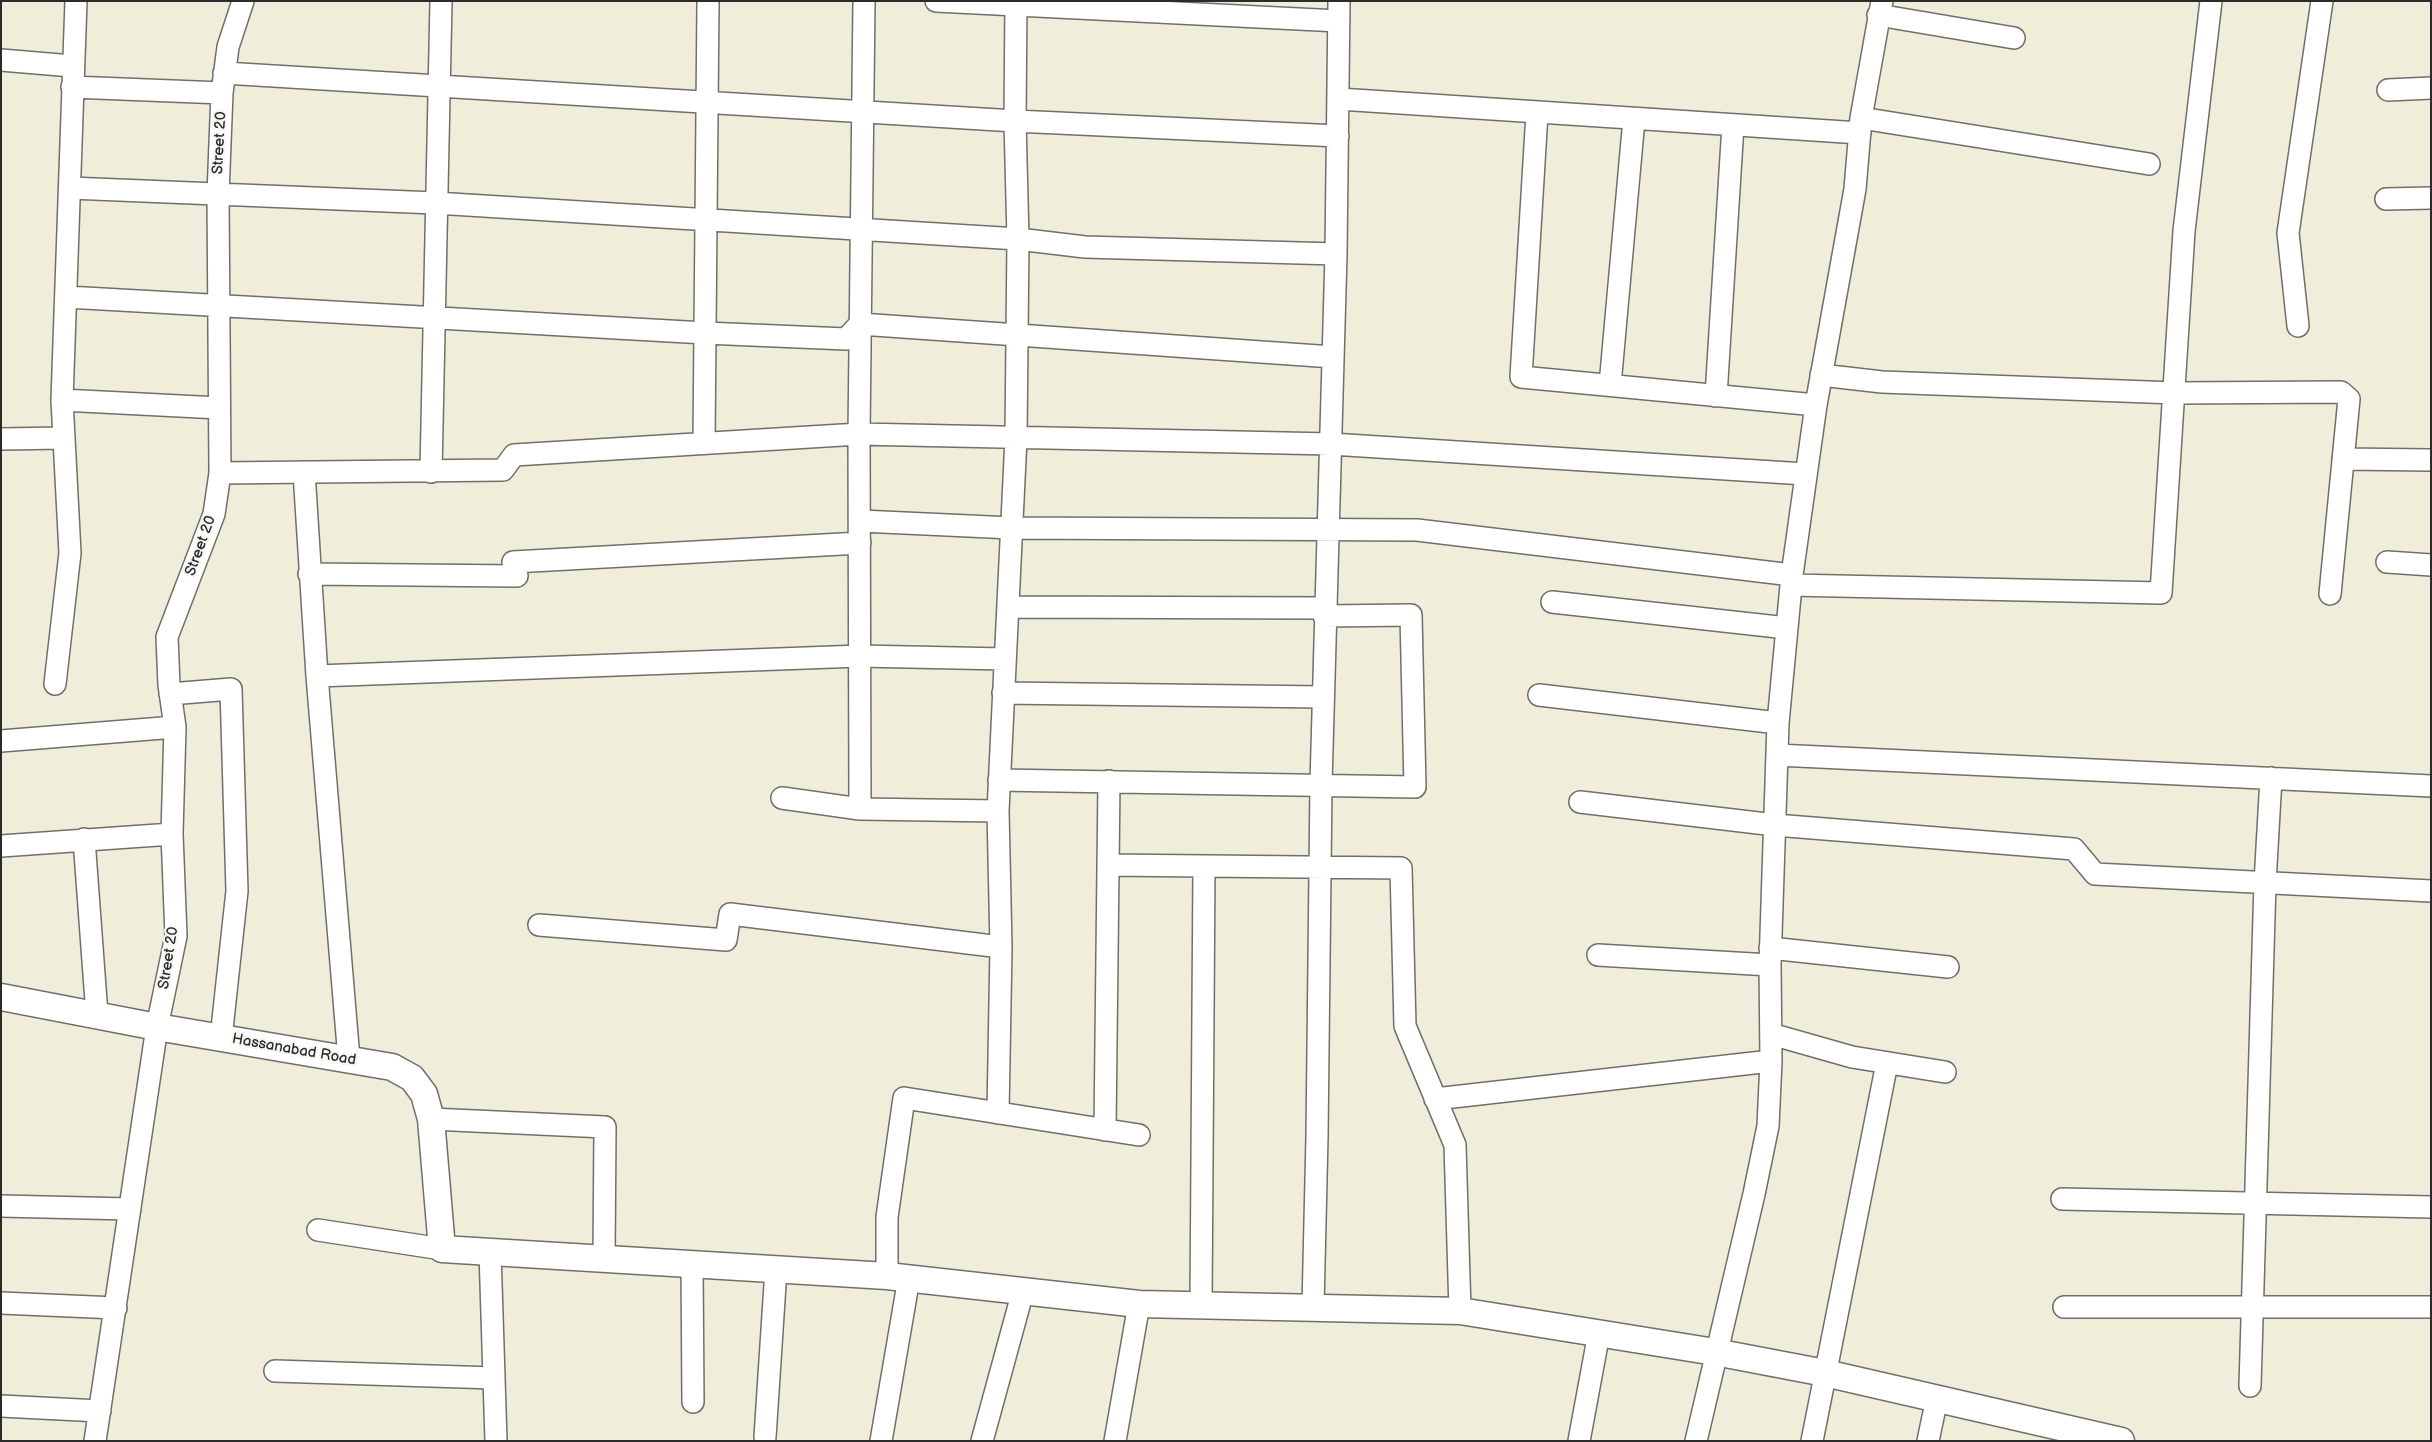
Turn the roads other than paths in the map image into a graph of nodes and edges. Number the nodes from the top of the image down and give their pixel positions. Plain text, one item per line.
1 (76, 1) edge
2 (243, 1) edge
3 (441, 1) edge
4 (708, 1) edge
5 (864, 1) edge
6 (936, 1) edge
7 (2211, 1) edge
8 (2322, 1) edge
9 (1016, 3) edge
10 (1880, 8) edge
11 (1339, 11) edge
12 (2014, 38) dead end
13 (1, 60) edge
14 (72, 66) junction
15 (223, 83) junction
16 (72, 87) junction
17 (438, 87) junction
18 (2431, 88) edge
19 (2388, 90) dead end
20 (1339, 99) junction
21 (706, 103) junction
22 (862, 112) junction
23 (1537, 113) junction
24 (1634, 119) junction
25 (1015, 121) junction
26 (1733, 125) junction
27 (1860, 126) junction
28 (1338, 136) junction
29 (2149, 164) dead end
30 (70, 188) junction
31 (218, 194) junction
32 (2431, 198) edge
33 (2386, 200) dead end
34 (436, 203) junction
35 (705, 220) junction
36 (861, 229) junction
37 (1018, 239) junction
38 (1336, 254) junction
39 (67, 297) junction
40 (218, 306) junction
41 (433, 316) junction
42 (860, 324) junction
43 (2298, 326) dead end
44 (705, 333) junction
45 (1017, 334) junction
46 (1333, 357) junction
47 (1821, 375) junction
48 (1610, 386) junction
49 (2175, 393) junction
50 (1716, 396) junction
51 (62, 400) junction
52 (1816, 405) junction
53 (219, 408) junction
54 (859, 434) junction
55 (63, 438) junction
56 (1016, 438) junction
57 (1, 439) edge
58 (704, 442) junction
59 (1331, 444) junction
60 (2343, 459) junction
61 (2431, 460) edge
62 (304, 472) junction
63 (432, 472) junction
64 (220, 473) junction
65 (1805, 474) junction
66 (861, 521) junction
67 (1012, 528) junction
68 (1326, 529) junction
69 (860, 543) junction
70 (2387, 562) dead end
71 (2431, 565) edge
72 (310, 574) junction
73 (1792, 580) junction
74 (2330, 594) dead end
75 (1552, 602) dead end
76 (1008, 607) junction
77 (1325, 612) junction
78 (1787, 628) junction
79 (860, 656) junction
80 (1005, 659) junction
81 (317, 676) junction
82 (55, 684) dead end
83 (1003, 693) junction
84 (170, 694) junction
85 (1539, 695) dead end
86 (1323, 696) junction
87 (1778, 723) junction
88 (175, 727) junction
89 (1, 742) edge
90 (1777, 754) junction
91 (2270, 778) junction
92 (999, 780) junction
93 (1109, 781) junction
94 (1321, 784) junction
95 (2431, 786) edge
96 (782, 798) dead end
97 (1580, 802) dead end
98 (860, 809) junction
99 (998, 811) junction
100 (1775, 825) junction
101 (172, 834) junction
102 (84, 839) junction
103 (1, 846) edge
104 (1108, 865) junction
105 (1204, 866) junction
106 (1320, 867) junction
107 (2265, 882) junction
108 (2431, 891) edge
109 (539, 925) dead end
110 (1001, 947) junction
111 (1598, 955) dead end
112 (1770, 956) junction
113 (1948, 967) dead end
114 (1, 997) edge
115 (96, 1015) junction
116 (157, 1027) junction
117 (1771, 1034) junction
118 (221, 1038) junction
119 (349, 1060) junction
120 (1771, 1061) junction
121 (1887, 1063) junction
122 (1945, 1072) dead end
123 (1435, 1099) junction
124 (998, 1113) junction
125 (431, 1119) junction
126 (1105, 1130) junction
127 (1140, 1135) dead end
128 (2062, 1199) dead end
129 (2255, 1204) junction
130 (1, 1206) edge
131 (2431, 1207) edge
132 (130, 1209) junction
133 (318, 1230) dead end
134 (442, 1249) junction
135 (490, 1252) junction
136 (604, 1258) junction
137 (692, 1264) junction
138 (776, 1269) junction
139 (898, 1277) junction
140 (1023, 1291) junction
141 (1, 1303) edge
142 (1139, 1304) junction
143 (1201, 1305) junction
144 (1313, 1306) junction
145 (2431, 1306) edge
146 (2064, 1307) dead end
147 (2252, 1307) junction
148 (116, 1308) junction
149 (1460, 1311) junction
150 (1599, 1332) junction
151 (1715, 1352) junction
152 (275, 1371) dead end
153 (1824, 1374) junction
154 (494, 1378) junction
155 (2250, 1386) dead end
156 (1937, 1398) junction
157 (693, 1402) dead end
158 (1, 1406) edge
159 (100, 1411) junction
160 (764, 1437) dead end
161 (95, 1441) edge
162 (496, 1441) edge
163 (881, 1441) edge
164 (982, 1441) edge
165 (1115, 1441) edge
166 (1579, 1441) edge
167 (1696, 1441) edge
168 (1812, 1441) edge
169 (1928, 1441) edge
170 (2121, 1441) edge

1 - 14 street
2 - 15 street, Street 20
3 - 17 street
4 - 21 street
5 - 22 street
6 - 9 street
7 - 49 street
8 - 43 street
9 - 11 street
9 - 25 street
10 - 12 street
10 - 27 street
11 - 20 street
13 - 14 street
14 - 16 street
15 - 16 street
15 - 17 street
15 - 31 street, Street 20
16 - 30 street
17 - 21 street
17 - 34 street
18 - 19 street
20 - 23 street
20 - 28 street
21 - 22 street
21 - 35 street
22 - 25 street
22 - 36 street
23 - 24 street
23 - 48 street
24 - 26 street
24 - 48 street
25 - 28 street
25 - 37 street
26 - 27 street
26 - 50 street
27 - 29 street
27 - 47 street
28 - 38 street
30 - 31 street
30 - 39 street
31 - 34 street
31 - 40 street, Street 20
32 - 33 street
34 - 35 street
34 - 41 street
35 - 36 street
35 - 44 street
36 - 37 street
36 - 42 street
37 - 38 street
37 - 45 street
38 - 46 street
39 - 40 street
39 - 51 street
40 - 41 street
40 - 53 street, Street 20
41 - 44 street
41 - 63 street
42 - 44 street
42 - 45 street
42 - 54 street
44 - 58 street
45 - 46 street
45 - 56 street
46 - 59 street
47 - 49 street
47 - 52 street
48 - 50 street
49 - 60 street
49 - 73 street
50 - 52 street
51 - 53 street
51 - 55 street
52 - 65 street
53 - 64 street, Street 20
54 - 56 street
54 - 58 street
54 - 66 street
55 - 57 street
55 - 82 street
56 - 59 street
56 - 67 street
58 - 63 street
59 - 65 street
59 - 68 street
60 - 61 street
60 - 74 street
62 - 63 street
62 - 64 street
62 - 72 street
64 - 84 street, Street 20
65 - 73 street
66 - 67 street
66 - 69 street
67 - 68 street
67 - 76 street
68 - 73 street
68 - 77 street
69 - 72 street
69 - 79 street
70 - 71 street
72 - 81 street
73 - 78 street
75 - 78 street
76 - 77 street
76 - 80 street
77 - 86 street
77 - 94 street
78 - 87 street
79 - 80 street
79 - 81 street
79 - 98 street
80 - 83 street
81 - 119 street
83 - 86 street
83 - 92 street
84 - 88 street, Street 20
84 - 118 street
85 - 87 street
86 - 94 street
87 - 90 street
88 - 89 street
88 - 101 street, Street 20
90 - 91 street
90 - 100 street
91 - 95 street
91 - 107 street
92 - 93 street
92 - 99 street
93 - 94 street
93 - 104 street
94 - 106 street
96 - 98 street
97 - 100 street
98 - 99 street
99 - 110 street
100 - 107 street
100 - 112 street
101 - 102 street
101 - 116 street, Street 20
102 - 103 street
102 - 115 street
104 - 105 street
104 - 126 street
105 - 106 street
105 - 143 street
106 - 123 street
106 - 144 street
107 - 108 street
107 - 129 street
109 - 110 street
110 - 124 street
111 - 112 street
112 - 113 street
112 - 117 street
114 - 115 street, Hassanabad Road
115 - 116 street, Hassanabad Road
116 - 118 street, Hassanabad Road
116 - 132 street, Street 20
117 - 120 street
117 - 121 street
118 - 119 street, Hassanabad Road
119 - 125 street, Hassanabad Road
120 - 123 street
120 - 151 street
121 - 122 street
121 - 153 street
123 - 149 street
124 - 126 street
124 - 139 street
125 - 134 street, Hassanabad Road
125 - 136 street
126 - 127 street
128 - 129 street
129 - 131 street
129 - 147 street
130 - 132 street
132 - 148 street, Street 20
133 - 134 street
134 - 135 street
135 - 136 street
135 - 154 street
136 - 137 street
137 - 138 street
137 - 157 street
138 - 139 street
138 - 160 street
139 - 140 street
139 - 163 street
140 - 142 street
140 - 164 street
141 - 148 street
142 - 143 street
142 - 165 street
143 - 144 street
144 - 149 street
145 - 147 street
146 - 147 street
147 - 155 street
148 - 159 street, Street 20
149 - 150 street
150 - 151 street
150 - 166 street
151 - 153 street
151 - 167 street
152 - 154 street
153 - 156 street
153 - 168 street
154 - 162 street
156 - 169 street
156 - 170 street
158 - 159 street
159 - 161 street, Street 20

